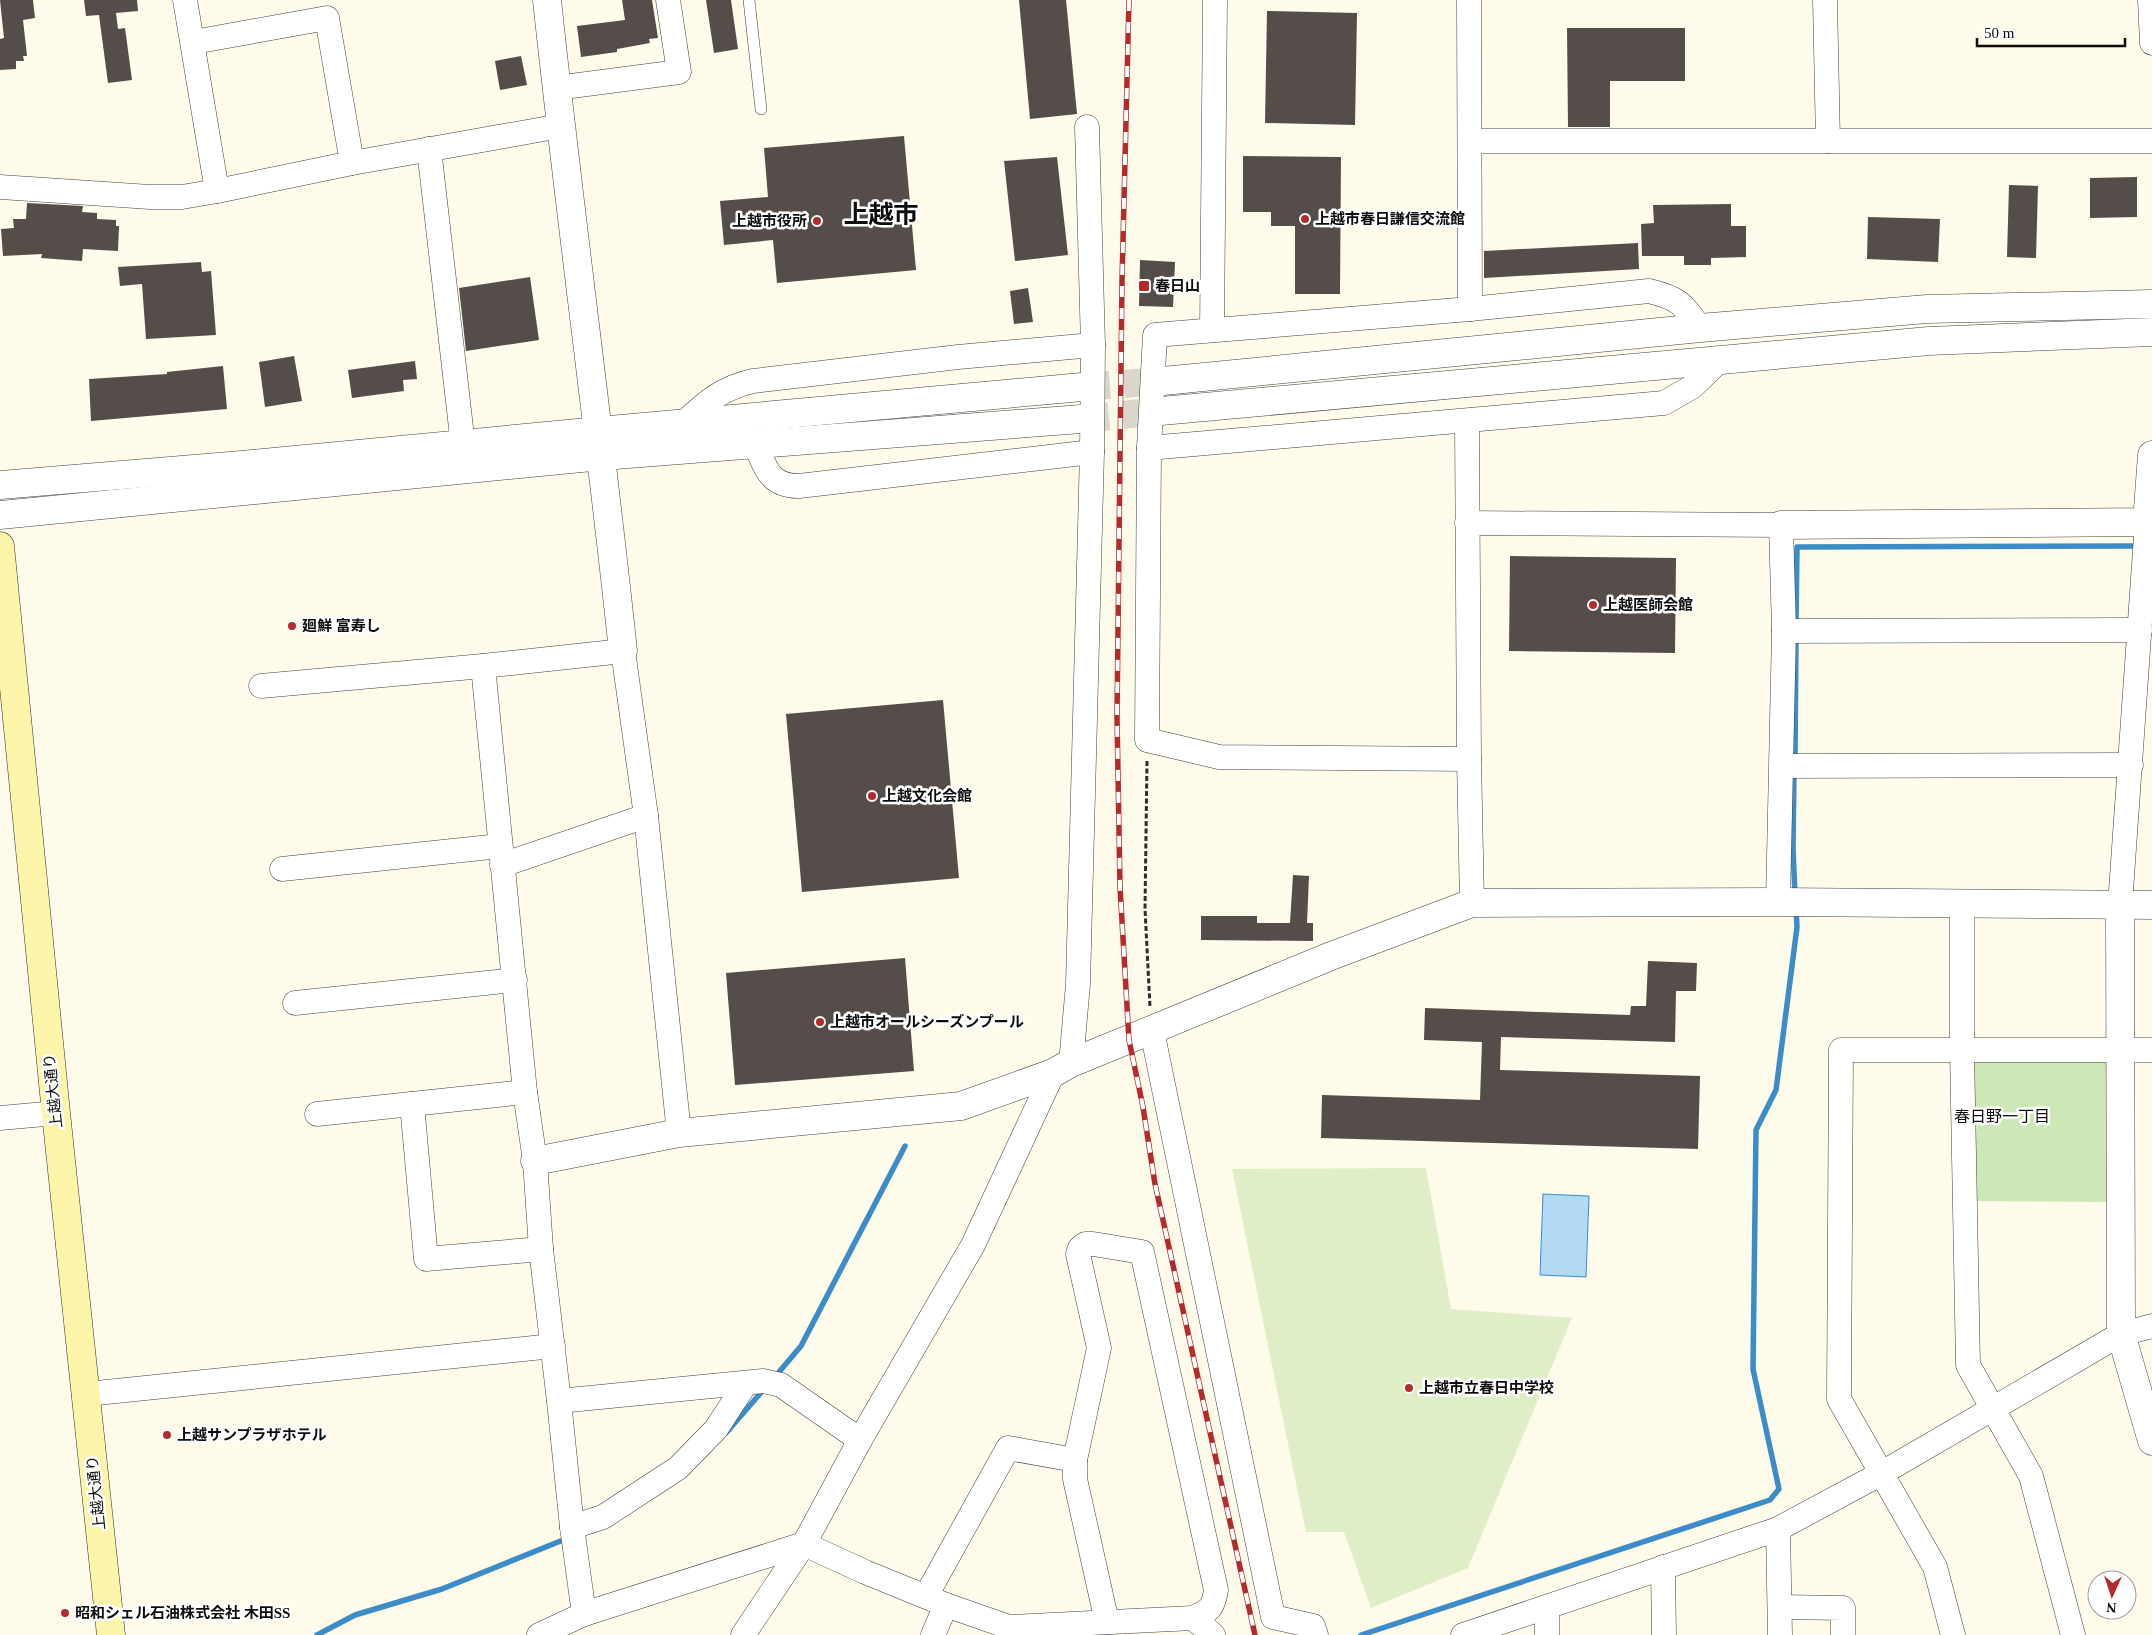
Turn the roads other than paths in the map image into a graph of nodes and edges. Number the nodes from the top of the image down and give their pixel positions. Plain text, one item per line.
1 (186, 0) edge
2 (547, 0) edge
3 (668, 0) edge
4 (749, 0) edge
5 (1215, 0) edge
6 (1469, 0) edge
7 (1825, 0) edge
8 (2150, 0) edge
9 (194, 42) junction
10 (2152, 43) edge
11 (556, 88) junction
12 (761, 109) dead end
13 (560, 126) junction
14 (1087, 127) dead end
15 (1470, 141) junction
16 (1828, 141) junction
17 (2152, 141) edge
18 (429, 149) junction
19 (352, 163) junction
20 (0, 188) edge
21 (217, 191) junction
22 (2152, 304) edge
23 (1470, 309) junction
24 (1700, 328) junction
25 (1212, 330) junction
26 (2152, 332) edge
27 (1093, 345) junction
28 (1721, 359) junction
29 (1163, 381) tunnel mouth
30 (1082, 387) tunnel mouth
31 (1160, 411) tunnel mouth
32 (1081, 419) tunnel mouth
33 (1467, 421) junction
34 (684, 424) junction
35 (601, 443) junction
36 (755, 444) junction
37 (463, 445) junction
38 (1149, 448) junction
39 (1092, 452) junction
40 (2152, 455) edge
41 (0, 484) edge
42 (0, 515) edge
43 (2150, 522) edge
44 (1467, 523) junction
45 (1780, 525) junction
46 (0, 546) edge
47 (2140, 630) junction
48 (1784, 631) junction
49 (623, 650) junction
50 (482, 666) junction
51 (261, 686) dead end
52 (1469, 759) junction
53 (2131, 765) junction
54 (1782, 766) junction
55 (646, 816) junction
56 (501, 856) junction
57 (282, 869) dead end
58 (1778, 902) junction
59 (1472, 903) junction
60 (1962, 905) junction
61 (2120, 905) junction
62 (2152, 905) edge
63 (515, 980) junction
64 (295, 1003) dead end
65 (1152, 1031) junction
66 (2121, 1049) junction
67 (2152, 1050) edge
68 (1962, 1051) junction
69 (1062, 1068) junction
70 (525, 1092) junction
71 (412, 1104) junction
72 (56, 1113) junction
73 (317, 1114) dead end
74 (0, 1118) edge
75 (679, 1133) junction
76 (535, 1160) junction
77 (541, 1249) junction
78 (2152, 1326) edge
79 (2121, 1334) junction
80 (553, 1346) junction
81 (746, 1383) junction
82 (87, 1394) junction
83 (559, 1401) junction
84 (1992, 1408) junction
85 (860, 1440) junction
86 (2152, 1441) edge
87 (1075, 1460) junction
88 (1882, 1472) junction
89 (572, 1527) junction
90 (1778, 1529) junction
91 (804, 1544) junction
92 (1663, 1568) junction
93 (936, 1601) junction
94 (1780, 1607) junction
95 (1547, 1608) junction
96 (584, 1614) junction
97 (1193, 1618) junction
98 (1107, 1622) junction
99 (110, 1635) edge
100 (539, 1635) edge
101 (743, 1635) edge
102 (933, 1635) edge
103 (1214, 1635) edge
104 (1316, 1635) edge
105 (1463, 1635) edge
106 (1547, 1635) edge
107 (1664, 1635) edge
108 (1780, 1635) edge
109 (1843, 1635) edge
110 (1953, 1635) edge
111 (2073, 1635) edge

1 - 9 street
2 - 11 street
3 - 11 street
4 - 12 lane
5 - 25 street
6 - 15 street
7 - 16 street
8 - 10 street
9 - 19 street
9 - 21 street
11 - 13 street
13 - 18 street
13 - 35 street
14 - 27 street
15 - 16 street
15 - 23 street
16 - 17 street
18 - 19 street
18 - 37 street
19 - 21 street
20 - 21 street
22 - 24 street
23 - 24 street
23 - 25 street
24 - 29 street
25 - 38 street
26 - 28 street
27 - 34 street
27 - 39 street
28 - 31 street
28 - 33 street
30 - 34 street
32 - 36 street
33 - 38 street
33 - 44 street
34 - 35 street
35 - 36 street
35 - 37 street
35 - 42 street
35 - 49 street
36 - 39 street
37 - 41 street
38 - 52 street
39 - 69 street
40 - 43 street
43 - 45 street
43 - 47 street
44 - 45 street
44 - 52 street
45 - 48 street
46 - 72 main road, 上越大通り
47 - 48 street
47 - 53 street
48 - 54 street
49 - 50 street
49 - 55 street
50 - 51 street
50 - 56 street
52 - 59 street
53 - 54 street
53 - 61 street
54 - 58 street
55 - 56 street
55 - 75 street
56 - 57 street
56 - 63 street
58 - 59 street
58 - 60 street
59 - 65 street
60 - 61 street
60 - 68 street
61 - 62 street
61 - 66 street
63 - 64 street
63 - 70 street
65 - 69 street
65 - 104 street
66 - 67 street
66 - 68 street
66 - 79 street
68 - 84 street
68 - 88 street
69 - 75 street
69 - 85 street
70 - 71 street
70 - 76 street
71 - 73 street
71 - 77 street
72 - 74 street
72 - 82 main road, 上越大通り
75 - 76 street
76 - 77 street
77 - 80 street
78 - 79 street
79 - 84 street
79 - 86 street
80 - 82 street
80 - 83 street
81 - 83 street
81 - 85 street
81 - 89 street
82 - 99 main road, 上越大通り
83 - 89 street
84 - 88 street
84 - 111 street
85 - 91 street
87 - 93 street
87 - 97 street
87 - 98 street
88 - 90 street
88 - 110 street
89 - 96 street
90 - 92 street
90 - 94 street
91 - 93 street
91 - 96 street
91 - 101 street
92 - 95 street
92 - 107 street
93 - 98 street
93 - 102 street
94 - 108 street
94 - 109 street
95 - 105 street
95 - 106 street
96 - 100 street
97 - 98 street
97 - 103 street

